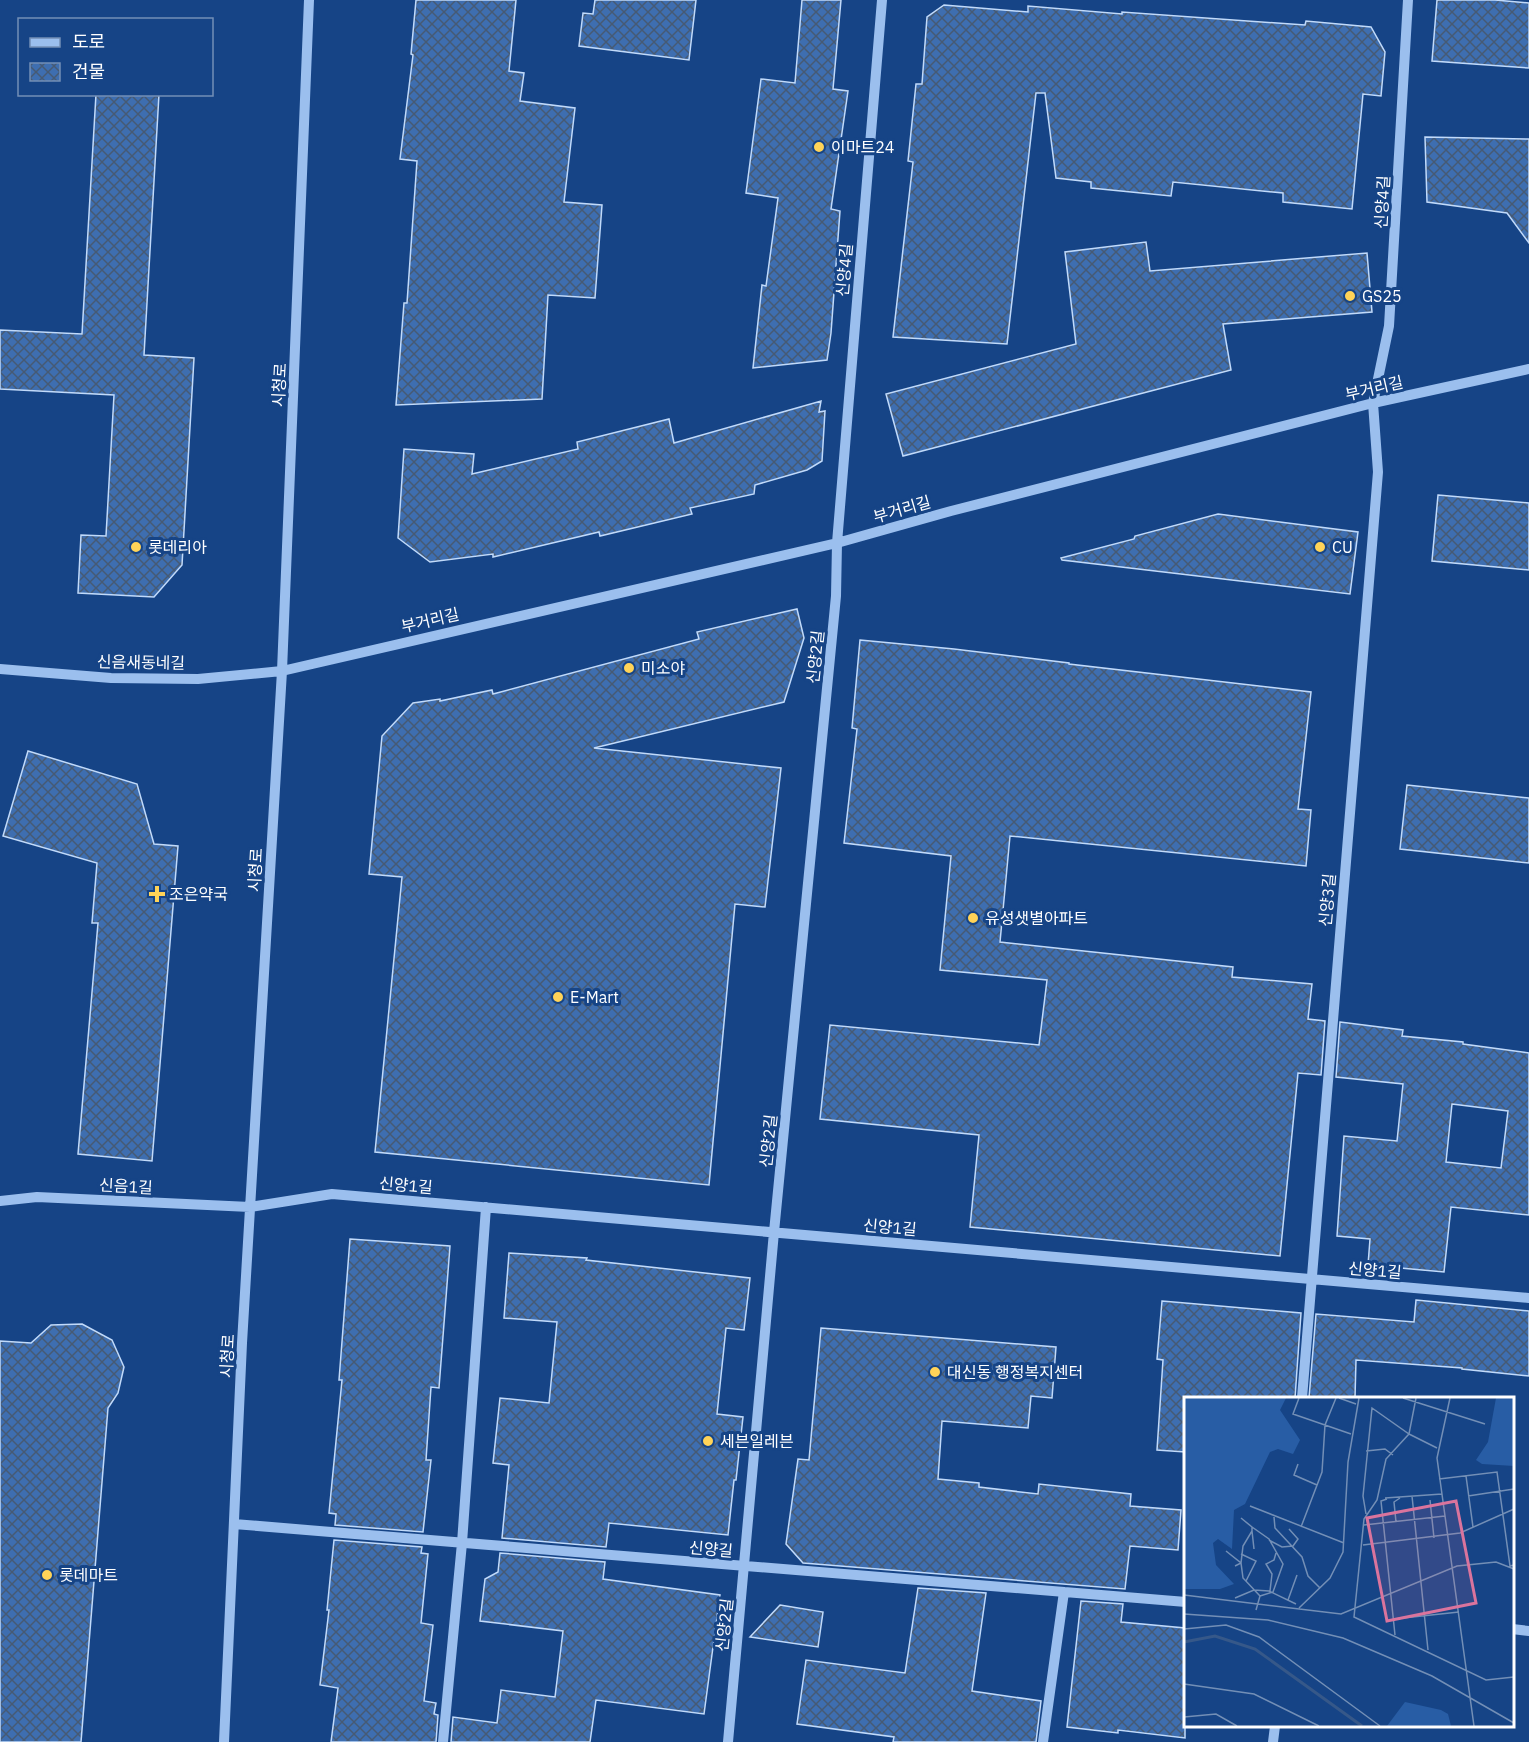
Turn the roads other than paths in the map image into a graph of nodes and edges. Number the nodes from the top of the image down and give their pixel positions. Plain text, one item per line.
1 (309, 0) edge
2 (882, 0) edge
3 (1408, 0) edge
4 (1529, 369) edge
5 (1373, 403) junction
6 (837, 543) junction
7 (0, 669) edge
8 (282, 671) junction
9 (0, 1201) edge
10 (250, 1207) junction
11 (486, 1207) junction
12 (774, 1232) junction
13 (1310, 1280) junction
14 (1529, 1298) edge
15 (1302, 1397) edge
16 (234, 1524) junction
17 (462, 1543) junction
18 (745, 1566) junction
19 (1064, 1592) junction
20 (1184, 1602) edge
21 (1514, 1629) edge
22 (1529, 1631) edge
23 (1275, 1727) edge
24 (224, 1742) edge
25 (443, 1742) edge
26 (728, 1742) edge
27 (1043, 1742) edge
28 (1274, 1742) edge

1 - 8 street, 시청로
2 - 6 street, 신양4길
3 - 5 street, 신양4길
4 - 5 street, 부거리길
5 - 6 street, 부거리길
5 - 13 street, 신양3길
6 - 8 street, 부거리길
6 - 12 street, 신양2길
7 - 8 street, 신음새동네길
8 - 10 street, 시청로
9 - 10 street, 신음1길
10 - 11 street, 신양1길
10 - 16 street, 시청로
11 - 12 street, 신양1길
11 - 17 street
12 - 13 street, 신양1길
12 - 18 street, 신양2길
13 - 14 street, 신양1길
13 - 15 street, 신양3길
16 - 17 street, 신양길
16 - 24 street, 시청로
17 - 18 street, 신양길
17 - 25 street
18 - 19 street, 신양길
18 - 26 street, 신양2길
19 - 20 street, 신양길
19 - 27 street
21 - 22 street
23 - 28 street

